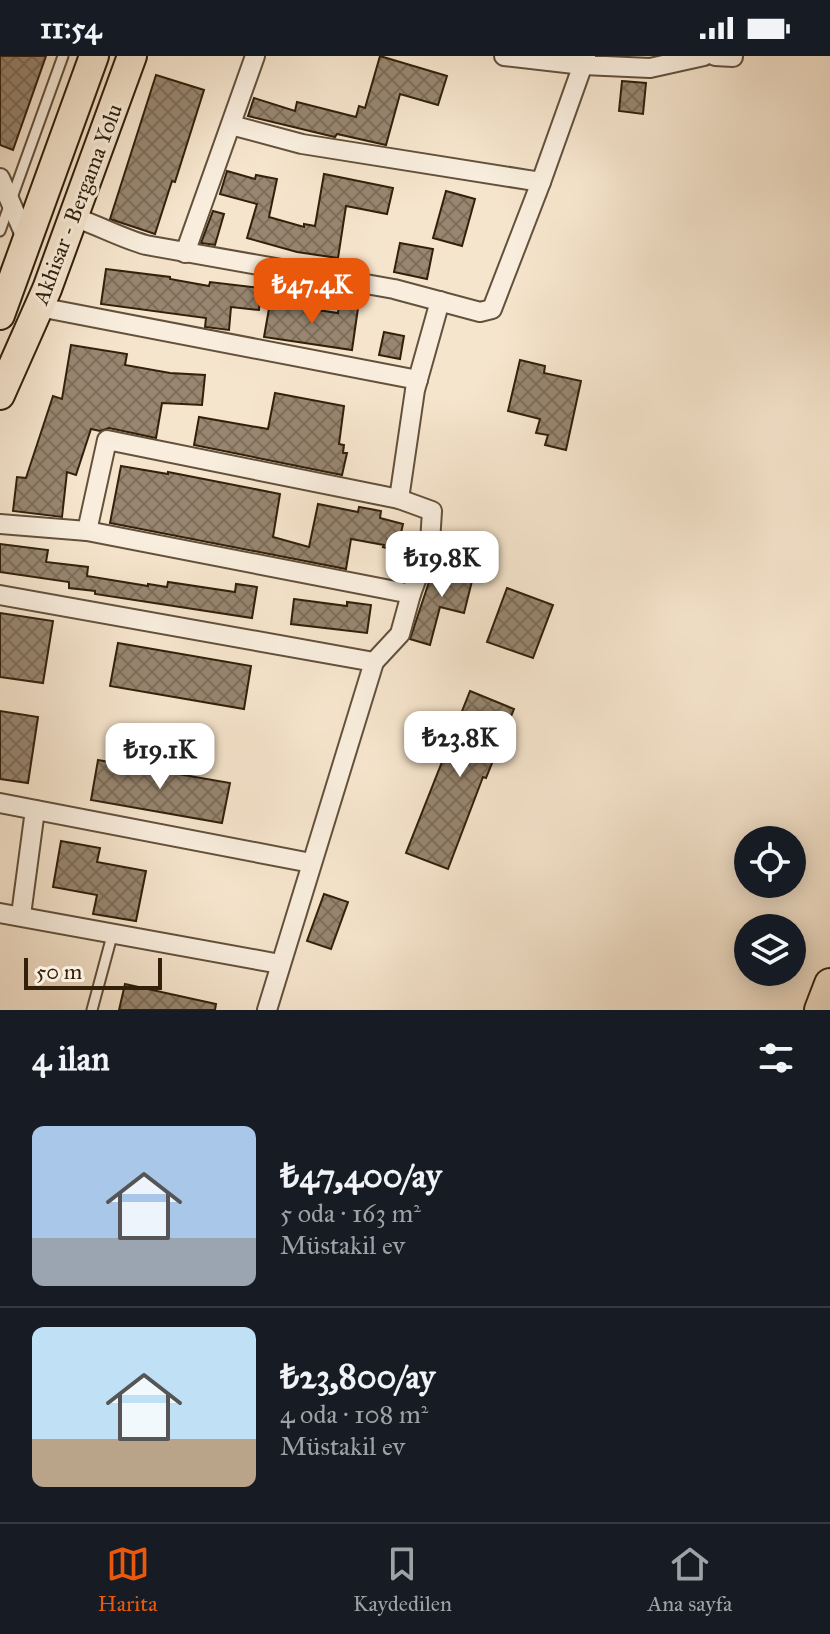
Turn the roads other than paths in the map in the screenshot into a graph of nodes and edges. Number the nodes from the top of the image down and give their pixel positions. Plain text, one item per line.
1 (63, 56) edge
2 (94, 56) edge
3 (132, 56) edge
4 (255, 56) edge
5 (504, 56) edge
6 (704, 56) edge
7 (584, 60) edge
8 (231, 125) junction
9 (0, 178) edge
10 (541, 182) junction
11 (11, 202) junction
12 (73, 217) junction
13 (0, 231) edge
14 (27, 240) junction
15 (185, 253) junction
16 (440, 301) junction
17 (39, 307) junction
18 (0, 315) edge
19 (418, 380) junction
20 (0, 395) edge
21 (399, 499) junction
22 (0, 524) edge
23 (87, 531) junction
24 (411, 594) junction
25 (0, 595) edge
26 (374, 662) junction
27 (0, 803) edge
28 (35, 810) junction
29 (311, 863) junction
30 (0, 913) edge
31 (21, 915) junction
32 (113, 932) junction
33 (280, 964) junction
34 (830, 984) edge
35 (92, 1010) edge
36 (267, 1010) edge
37 (820, 1010) edge

1 - 11 lane
2 - 14 main road, Akhisar - Bergama Yolu
3 - 12 main road, Akhisar - Bergama Yolu
4 - 8 street
5 - 7 street
6 - 7 street
7 - 10 street
8 - 10 street
8 - 15 street
9 - 11 street
10 - 16 street
11 - 13 lane
11 - 14 street
12 - 15 street
12 - 17 main road, Akhisar - Bergama Yolu
14 - 18 main road, Akhisar - Bergama Yolu
15 - 16 street
16 - 19 street
17 - 19 street
17 - 20 main road, Akhisar - Bergama Yolu
19 - 21 street
21 - 23 street
21 - 24 street
22 - 23 street
23 - 24 street
24 - 26 street
25 - 26 street
26 - 29 street
27 - 28 street
28 - 29 street
28 - 31 street
29 - 33 street
30 - 31 street
31 - 32 street
32 - 33 street
32 - 35 lane
33 - 36 street
34 - 37 highway

